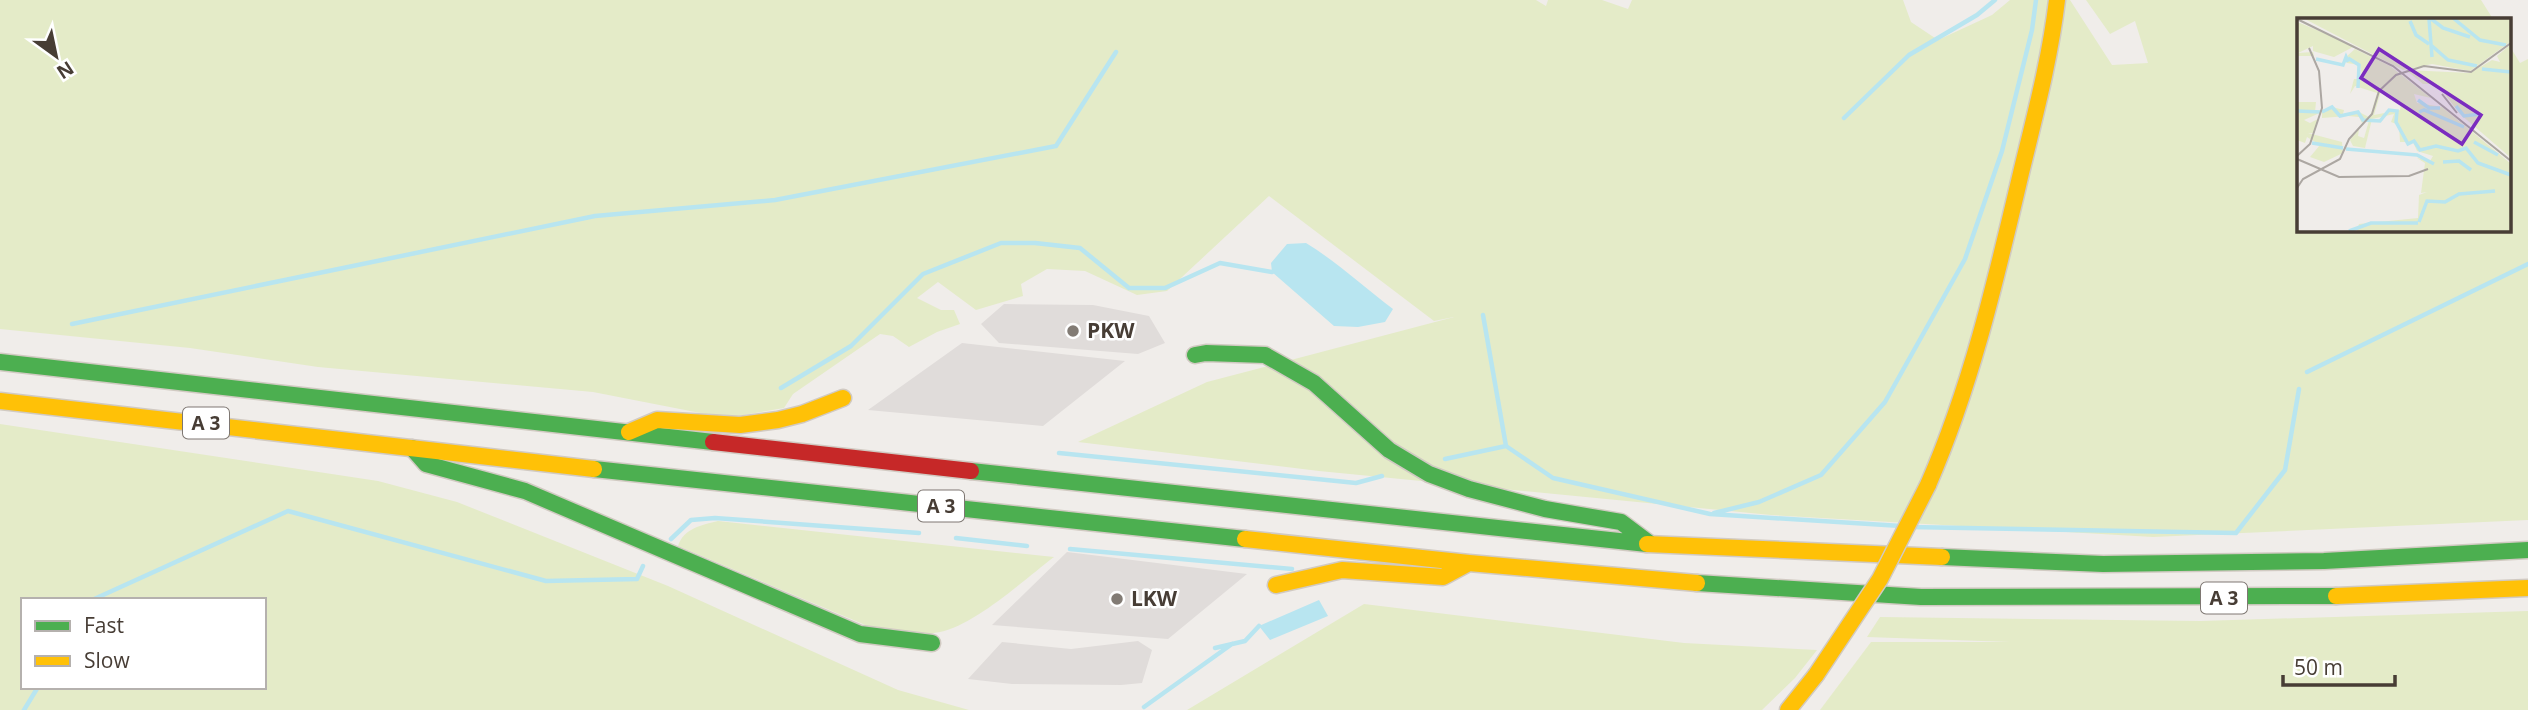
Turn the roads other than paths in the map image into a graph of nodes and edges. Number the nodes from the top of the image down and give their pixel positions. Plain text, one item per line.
1 (2057, 0) edge
2 (1195, 355) dead end
3 (0, 362) edge
4 (843, 398) dead end
5 (0, 401) edge
6 (626, 433) junction
7 (412, 448) junction
8 (1651, 544) junction
9 (2528, 550) edge
10 (1469, 563) junction
11 (1276, 584) dead end
12 (2528, 588) edge
13 (932, 643) dead end
14 (1788, 710) edge

1 - 14 main road, bridge
2 - 8 main road
3 - 6 main road, A 3
4 - 6 main road
5 - 7 main road, A 3
6 - 8 main road, A 3
7 - 10 main road, A 3
7 - 13 main road
8 - 9 main road, A 3
10 - 11 main road
10 - 12 main road, A 3

